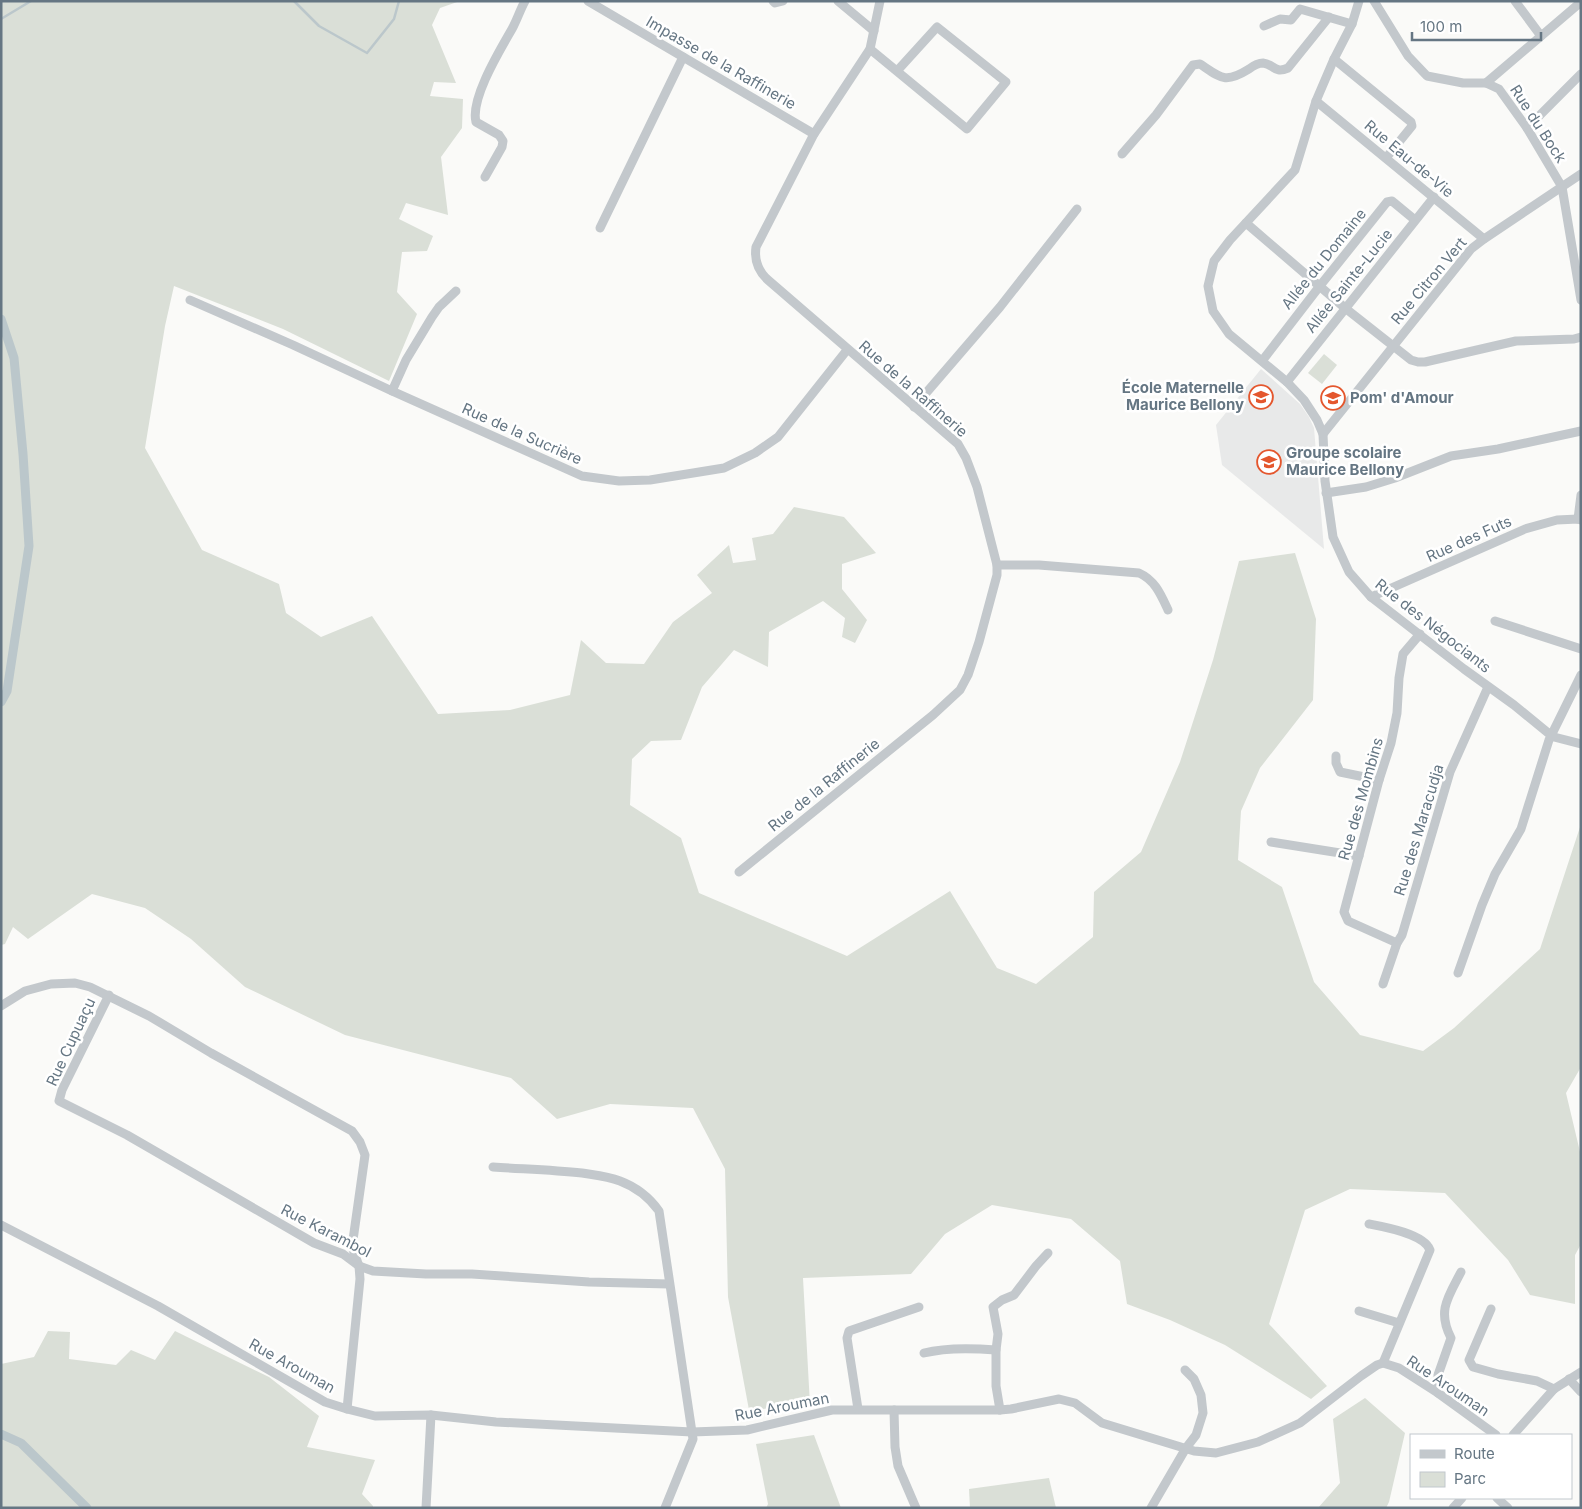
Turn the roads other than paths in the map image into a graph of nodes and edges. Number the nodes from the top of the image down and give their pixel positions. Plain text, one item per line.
1 (525, 1) edge
2 (588, 1) edge
3 (773, 1) edge
4 (783, 1) edge
5 (838, 1) edge
6 (880, 1) edge
7 (1359, 1) edge
8 (1374, 1) edge
9 (1515, 1) edge
10 (1581, 2) edge
11 (1329, 17) junction
12 (1352, 24) junction
13 (1264, 26) dead end
14 (874, 31) junction
15 (1541, 36) junction
16 (870, 49) junction
17 (683, 57) junction
18 (1334, 59) junction
19 (897, 71) junction
20 (1581, 74) edge
21 (1486, 83) junction
22 (1316, 101) junction
23 (1527, 128) junction
24 (814, 134) junction
25 (1122, 154) dead end
26 (1386, 158) junction
27 (1581, 174) edge
28 (485, 177) dead end
29 (1562, 187) junction
30 (1434, 197) junction
31 (1077, 209) dead end
32 (1415, 220) junction
33 (1246, 223) junction
34 (600, 228) dead end
35 (1484, 239) junction
36 (1319, 286) junction
37 (456, 291) dead end
38 (190, 300) dead end
39 (1581, 300) edge
40 (1345, 308) junction
41 (1581, 337) edge
42 (1393, 346) junction
43 (847, 350) junction
44 (1262, 361) junction
45 (1287, 382) junction
46 (392, 391) junction
47 (914, 407) junction
48 (1581, 431) edge
49 (1322, 434) junction
50 (1326, 493) junction
51 (1581, 495) edge
52 (1579, 520) edge
53 (997, 565) junction
54 (1371, 597) junction
55 (1168, 610) dead end
56 (1495, 621) dead end
57 (1420, 634) junction
58 (1581, 649) edge
59 (1581, 675) edge
60 (1488, 687) junction
61 (1551, 735) junction
62 (1581, 744) edge
63 (1336, 756) dead end
64 (1379, 780) junction
65 (1271, 842) dead end
66 (1359, 856) junction
67 (739, 872) dead end
68 (1398, 943) junction
69 (1458, 973) dead end
70 (1384, 984) dead end
71 (109, 995) junction
72 (1, 1006) edge
73 (59, 1101) joint
74 (493, 1168) dead end
75 (1369, 1224) dead end
76 (1, 1225) edge
77 (1048, 1253) dead end
78 (359, 1266) junction
79 (1461, 1272) dead end
80 (669, 1284) junction
81 (918, 1307) dead end
82 (1491, 1309) dead end
83 (1359, 1311) dead end
84 (1399, 1323) junction
85 (996, 1350) junction
86 (924, 1353) dead end
87 (1383, 1363) junction
88 (1185, 1370) dead end
89 (1581, 1372) edge
90 (1570, 1379) junction
91 (1554, 1389) junction
92 (1581, 1392) edge
93 (1438, 1393) junction
94 (347, 1409) junction
95 (858, 1409) junction
96 (894, 1410) junction
97 (1000, 1410) junction
98 (431, 1415) junction
99 (692, 1432) junction
100 (1495, 1434) edge
101 (1514, 1434) edge
102 (1186, 1448) junction
103 (1498, 1499) edge
104 (426, 1508) edge
105 (665, 1508) edge
106 (916, 1508) edge
107 (1151, 1508) edge
108 (1508, 1508) edge

1 - 28 street
2 - 17 street, Impasse de la Raffinerie
3 - 4 street
5 - 14 street
6 - 14 street, Rue de la Raffinerie
7 - 12 street, Rue des Négociants
8 - 21 street, Rue du Bock
9 - 15 street
10 - 15 street
11 - 12 street
11 - 13 street
11 - 25 street
12 - 18 street, Rue des Négociants
14 - 16 street, Rue de la Raffinerie
15 - 21 street
16 - 19 street
16 - 24 street, Rue de la Raffinerie
17 - 24 street, Impasse de la Raffinerie
17 - 34 street
18 - 22 street, Rue des Négociants
18 - 26 street
19 - 19 street
20 - 23 street
21 - 23 street, Rue du Bock
22 - 26 street, Rue Eau-de-Vie
22 - 33 street, Rue des Négociants
23 - 29 street, Rue du Bock
24 - 43 street, Rue de la Raffinerie
26 - 30 street, Rue Eau-de-Vie
27 - 29 street, Rue Citron Vert
29 - 35 street, Rue Citron Vert
29 - 39 street
30 - 32 street, Allée Sainte-Lucie
30 - 35 street, Rue Eau-de-Vie
31 - 47 street
32 - 36 street, Allée du Domaine
32 - 40 street, Allée Sainte-Lucie
33 - 36 street
33 - 44 street, Rue des Négociants
35 - 42 street, Rue Citron Vert
36 - 40 street
36 - 44 street, Allée du Domaine
37 - 46 street
38 - 46 street, Rue de la Sucrière
40 - 42 street
40 - 45 street, Allée Sainte-Lucie
41 - 42 street
42 - 49 street, Rue Citron Vert
43 - 46 street, Rue de la Sucrière
43 - 47 street, Rue de la Raffinerie
44 - 45 street, Rue des Négociants
45 - 49 street, Rue des Négociants
47 - 53 street, Rue de la Raffinerie
48 - 50 street
49 - 50 street, Rue des Négociants
50 - 54 street, Rue des Négociants
51 - 52 street
52 - 54 street, Rue des Futs
53 - 55 street
53 - 67 street, Rue de la Raffinerie
54 - 57 street, Rue des Négociants
56 - 58 street
57 - 60 street, Rue des Négociants
57 - 64 street, Rue des Mombins
59 - 61 street
60 - 61 street, Rue des Négociants
60 - 68 street, Rue des Maracudja
61 - 62 street, Rue des Négociants
61 - 69 street
63 - 64 street
64 - 66 street, Rue des Mombins
65 - 66 street
66 - 68 street, Rue des Mombins
68 - 70 street, Rue des Maracudja
71 - 72 street
71 - 73 street, Rue Cupuaçu
71 - 78 street
73 - 78 street, Rue Karambol
74 - 80 street
75 - 84 street
76 - 94 street, Rue Arouman
77 - 85 street
78 - 80 street, Rue Karambol
78 - 94 street
79 - 93 street
80 - 99 street
81 - 95 street
82 - 91 street
83 - 84 street
84 - 87 street
85 - 86 street
85 - 97 street
87 - 93 street, Rue Arouman
87 - 102 street, Rue Arouman
88 - 102 street
89 - 90 street
90 - 91 street
90 - 92 street
91 - 101 street
93 - 100 street, Rue Arouman
94 - 98 street, Rue Arouman
95 - 96 street, Rue Arouman
95 - 99 street, Rue Arouman
96 - 97 street, Rue Arouman
96 - 106 street
97 - 102 street, Rue Arouman
98 - 99 street, Rue Arouman
98 - 104 street
99 - 105 street
102 - 107 street
103 - 108 street

